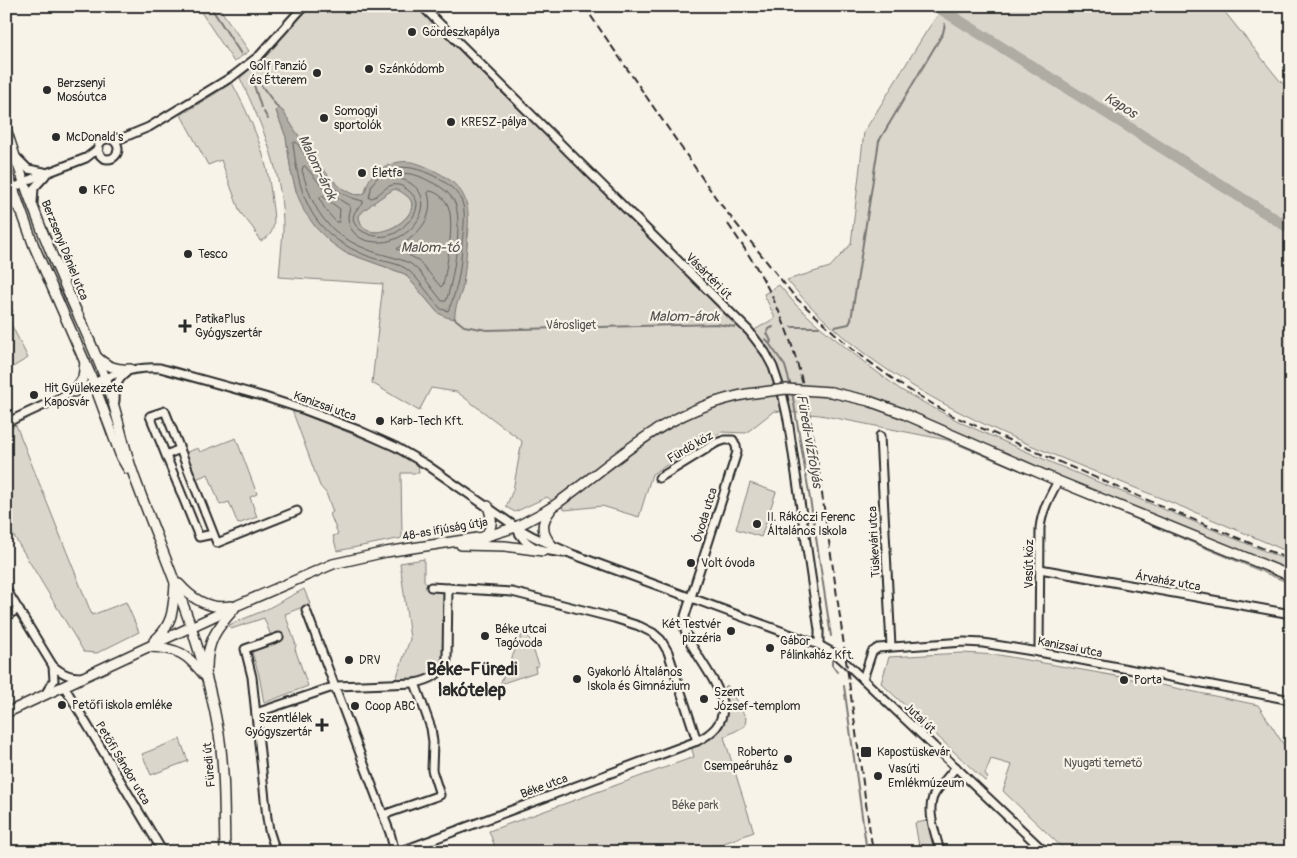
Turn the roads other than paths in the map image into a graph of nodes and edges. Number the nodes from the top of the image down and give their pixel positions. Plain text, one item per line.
1 (304, 6) edge
2 (422, 6) edge
3 (6, 130) edge
4 (117, 144) junction
5 (100, 152) junction
6 (15, 157) junction
7 (6, 169) edge
8 (49, 172) junction
9 (24, 182) junction
10 (9, 190) edge
11 (6, 200) edge
12 (34, 208) junction
13 (22, 213) junction
14 (96, 356) junction
15 (85, 360) junction
16 (130, 370) junction
17 (105, 379) junction
18 (94, 383) junction
19 (74, 392) junction
20 (115, 406) junction
21 (6, 423) edge
22 (880, 436) dead end
23 (733, 440) joint
24 (180, 449) junction
25 (166, 455) junction
26 (659, 478) dead end
27 (1058, 481) junction
28 (136, 482) junction
29 (555, 504) junction
30 (488, 506) junction
31 (297, 511) dead end
32 (516, 526) junction
33 (213, 534) junction
34 (484, 537) junction
35 (551, 544) junction
36 (430, 545) junction
37 (543, 551) junction
38 (572, 554) junction
39 (1040, 569) junction
40 (1291, 576) edge
41 (176, 581) junction
42 (431, 587) dead end
43 (448, 588) junction
44 (6, 589) edge
45 (692, 598) junction
46 (238, 604) junction
47 (18, 609) junction
48 (306, 610) dead end
49 (1291, 614) edge
50 (6, 616) edge
51 (192, 627) junction
52 (279, 637) dead end
53 (148, 646) junction
54 (819, 646) junction
55 (891, 646) junction
56 (1039, 652) junction
57 (53, 666) junction
58 (83, 677) junction
59 (207, 678) junction
60 (863, 679) junction
61 (415, 683) junction
62 (64, 686) junction
63 (336, 686) junction
64 (44, 695) junction
65 (1291, 700) edge
66 (6, 713) edge
67 (256, 713) junction
68 (697, 741) junction
69 (956, 767) junction
70 (383, 815) junction
71 (426, 842) junction
72 (162, 852) edge
73 (225, 852) edge
74 (276, 852) edge
75 (395, 852) edge
76 (399, 852) edge
77 (430, 852) edge
78 (940, 852) edge
79 (1045, 852) edge

1 - 4 street
2 - 54 street, Vásártéri út
3 - 6 main road, Berzsenyi Dániel utca
4 - 5 street
4 - 5 street
5 - 8 street
6 - 8 street
6 - 9 main road, Berzsenyi Dániel utca
7 - 10 main road, Berzsenyi Dániel utca
8 - 9 street
8 - 12 street
9 - 10 street
9 - 12 main road, Berzsenyi Dániel utca
10 - 13 main road, Berzsenyi Dániel utca
11 - 13 street
12 - 14 main road, Berzsenyi Dániel utca
13 - 15 main road, Berzsenyi Dániel utca
14 - 16 main road
14 - 17 main road, Berzsenyi Dániel utca
15 - 18 main road, Berzsenyi Dániel utca
15 - 19 main road
16 - 17 street, Kanizsai utca
16 - 20 street
16 - 30 street, Kanizsai utca
17 - 18 street, Kanizsai utca
17 - 20 main road
18 - 19 street, Kanizsai utca
18 - 28 main road
19 - 21 street, Kanizsai utca
20 - 28 main road
22 - 55 street, Tüskevári utca
23 - 26 street, Fürdő köz
23 - 45 street, Óvoda utca
24 - 25 street
24 - 25 street
24 - 33 street
25 - 33 street
27 - 29 main road, 48-as ifjúság útja, bridge
27 - 39 street, Vasút köz
27 - 40 main road, 48-as ifjúság útja
28 - 41 main road
29 - 32 main road, 48-as ifjúság útja
29 - 35 main road
30 - 32 street, Kanizsai utca
30 - 34 main road
31 - 33 street
32 - 34 main road, 48-as ifjúság útja
32 - 35 street, Kanizsai utca
32 - 37 street, Kanizsai utca
34 - 36 main road, 48-as ifjúság útja
35 - 38 street, Kanizsai utca
36 - 37 main road
36 - 46 main road, 48-as ifjúság útja
37 - 38 street, Kanizsai utca
38 - 45 street, Kanizsai utca
39 - 49 street, Árvaház utca
39 - 56 street, Vasút köz
41 - 46 main road
41 - 51 main road
41 - 53 main road
42 - 43 street
43 - 61 street
43 - 68 street
44 - 47 street
45 - 54 street, Kanizsai utca
45 - 68 street, Béke utca
46 - 51 main road, 48-as ifjúság útja
46 - 59 main road
47 - 50 street
47 - 57 street
48 - 63 street
51 - 53 main road, 48-as ifjúság útja
51 - 59 main road
52 - 67 street
53 - 58 main road
53 - 59 main road
54 - 60 street, Jutai út
55 - 56 street, Kanizsai utca
55 - 60 street, Kanizsai utca
56 - 65 street, Kanizsai utca
57 - 58 street
57 - 64 street
58 - 62 main road
59 - 73 main road, Füredi út
60 - 69 street, Jutai út
61 - 63 street
61 - 70 street
62 - 64 main road
62 - 72 street, Petőfi Sándor utca
63 - 67 street
63 - 70 street
64 - 66 main road
67 - 74 street
68 - 71 street, Béke utca
69 - 78 street
69 - 79 street, Jutai út
70 - 75 street
71 - 76 street, Béke utca
71 - 77 street

